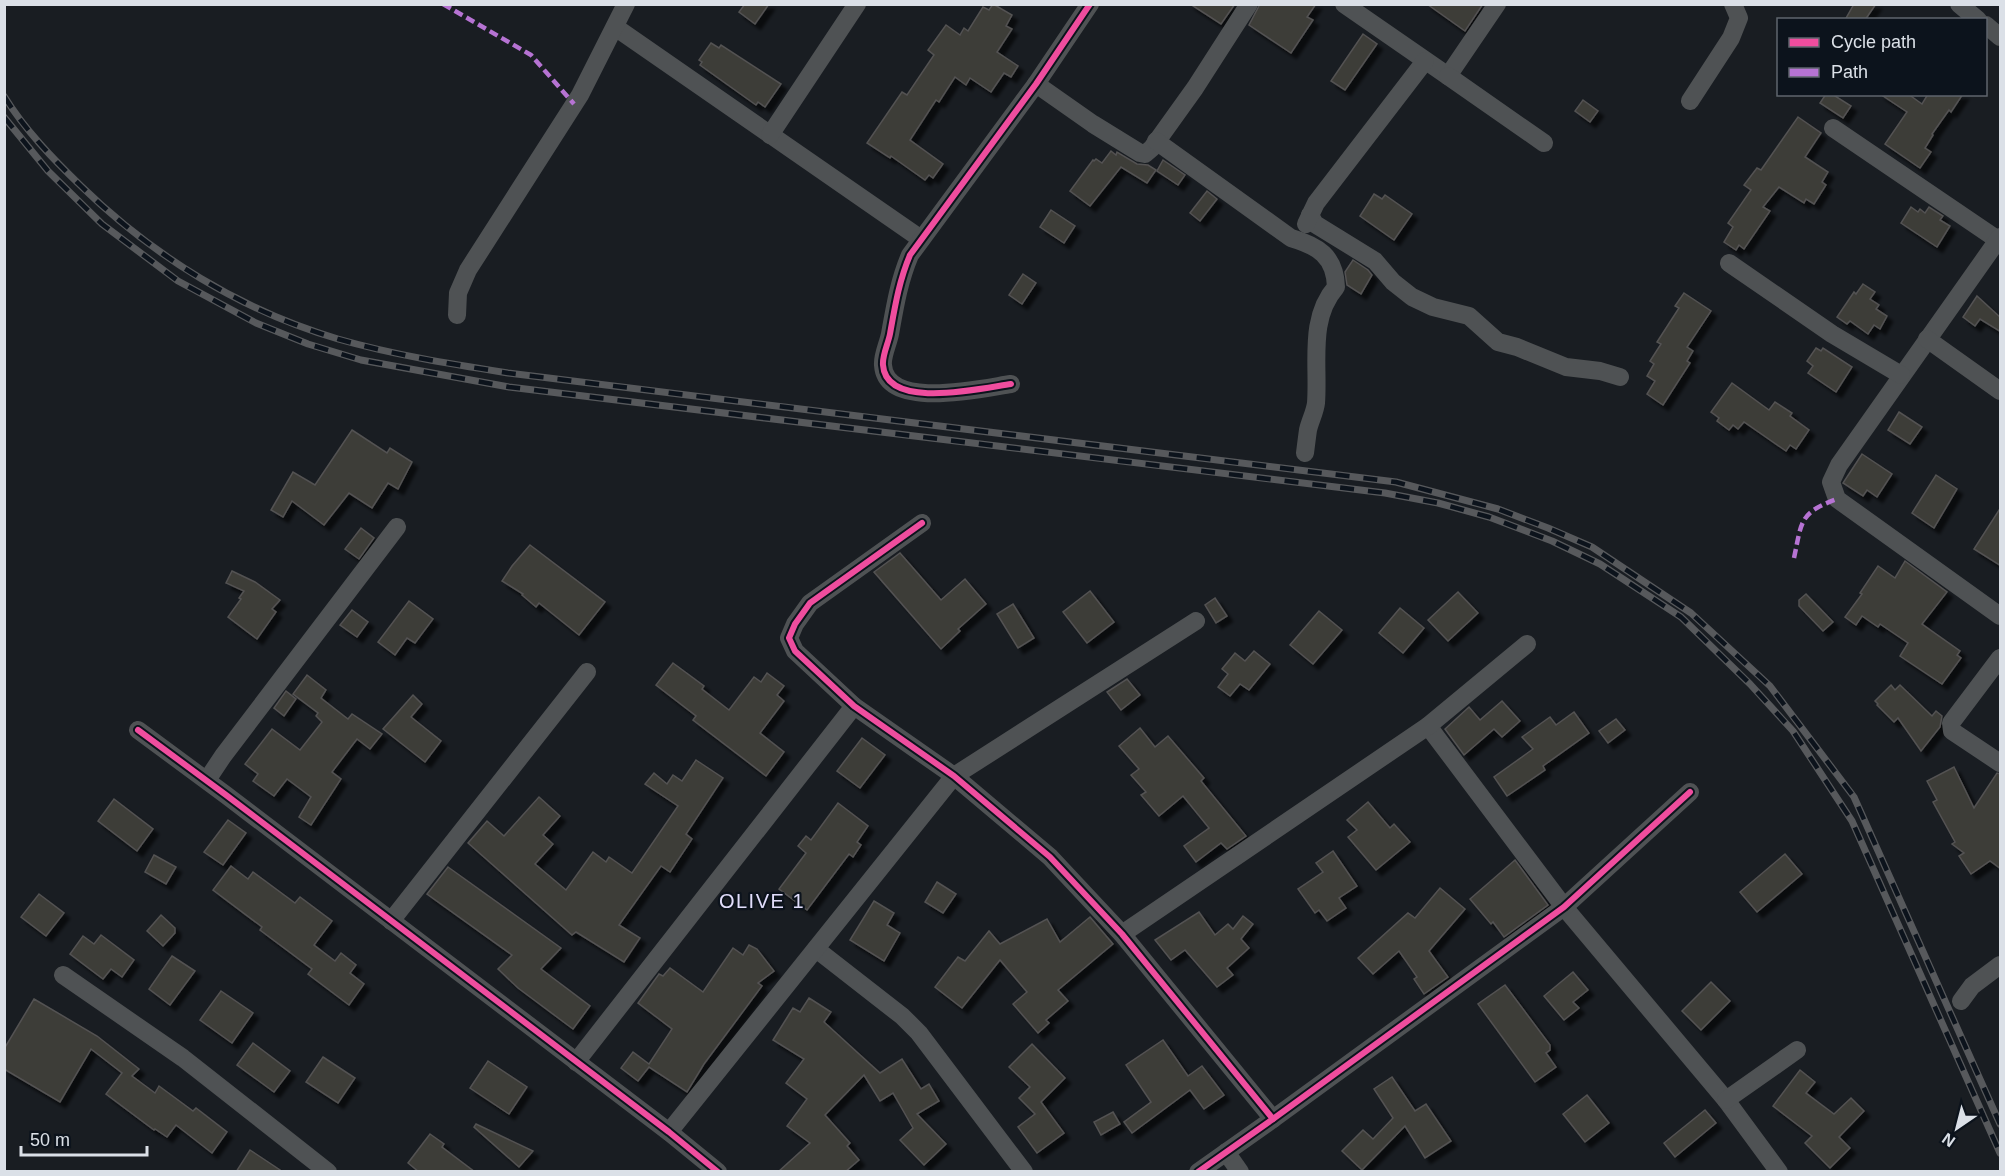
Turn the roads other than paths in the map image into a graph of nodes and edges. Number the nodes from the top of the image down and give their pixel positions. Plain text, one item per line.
1 (626, 4) edge
2 (857, 4) edge
3 (1090, 4) edge
4 (1249, 4) edge
5 (1344, 4) edge
6 (1497, 4) edge
7 (1733, 4) edge
8 (1959, 4) edge
9 (1976, 18) edge
10 (1987, 26) edge
11 (615, 27) junction
12 (2001, 37) edge
13 (1425, 61) junction
14 (1448, 76) junction
15 (1036, 84) junction
16 (1690, 101) dead end
17 (1833, 128) dead end
18 (770, 135) junction
19 (1156, 141) junction
20 (1544, 143) dead end
21 (1310, 215) junction
22 (1999, 238) edge
23 (921, 239) junction
24 (1306, 242) junction
25 (1729, 263) dead end
26 (458, 315) dead end
27 (1927, 339) junction
28 (1901, 375) junction
29 (1620, 377) dead end
30 (1011, 384) dead end
31 (2001, 391) edge
32 (1305, 453) dead end
33 (922, 523) dead end
34 (397, 527) dead end
35 (2001, 616) edge
36 (1196, 621) dead end
37 (1527, 644) dead end
38 (2001, 658) edge
39 (587, 672) dead end
40 (854, 706) junction
41 (1428, 726) junction
42 (138, 730) dead end
43 (2001, 763) edge
44 (954, 776) junction
45 (207, 780) junction
46 (1690, 792) dead end
47 (1564, 907) junction
48 (391, 921) junction
49 (1122, 934) junction
50 (816, 949) junction
51 (2001, 965) edge
52 (63, 975) dead end
53 (1961, 1001) dead end
54 (1797, 1050) dead end
55 (576, 1062) junction
56 (1726, 1101) junction
57 (1273, 1119) junction
58 (669, 1132) junction
59 (1226, 1152) junction
60 (328, 1172) edge
61 (718, 1172) edge
62 (1024, 1172) edge
63 (1198, 1172) edge
64 (1240, 1172) edge
65 (1779, 1172) edge

1 - 11 street
2 - 18 street
3 - 15 street
4 - 19 street
5 - 13 street
6 - 14 street
7 - 16 street
8 - 9 street
10 - 12 street
11 - 18 street
11 - 26 street
13 - 14 street
13 - 21 street
14 - 20 street
15 - 19 street
15 - 23 street
17 - 22 street
18 - 23 street
19 - 24 street
21 - 24 street
21 - 29 street
22 - 27 street
23 - 30 street
24 - 32 street
25 - 28 street
27 - 28 street
27 - 31 street
28 - 35 street
33 - 40 street
34 - 45 street
36 - 44 street
37 - 41 street
38 - 43 street
39 - 48 street
40 - 44 street
40 - 55 street
41 - 47 street
41 - 49 street
42 - 45 street
44 - 49 street
44 - 50 street
45 - 48 street
46 - 47 street
47 - 56 street
47 - 57 street
48 - 55 street
49 - 57 street
50 - 58 street
50 - 62 street
51 - 53 street
52 - 60 street
54 - 56 street
55 - 58 street
56 - 65 street
57 - 59 street
58 - 61 street
59 - 63 street
59 - 64 street

